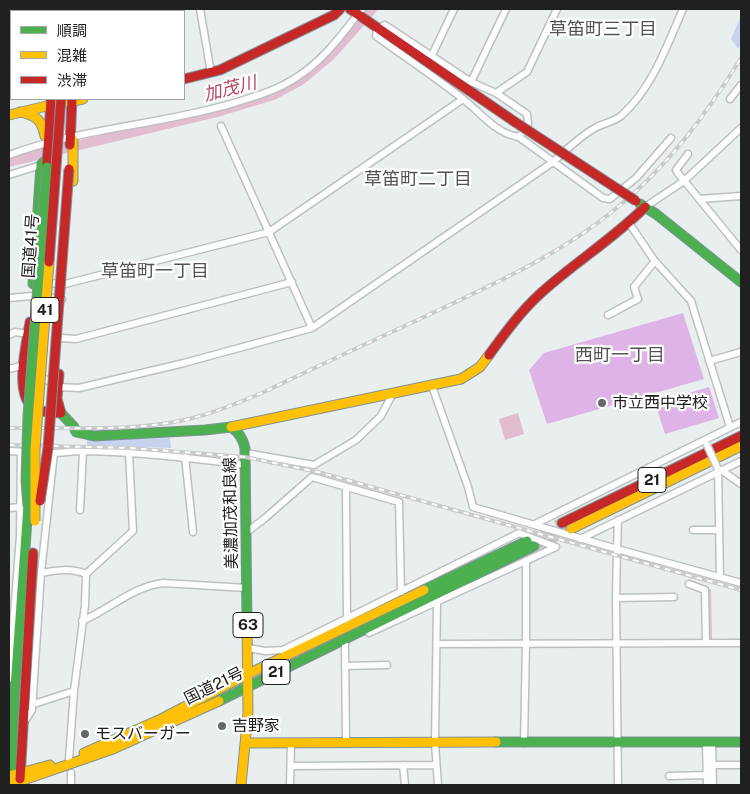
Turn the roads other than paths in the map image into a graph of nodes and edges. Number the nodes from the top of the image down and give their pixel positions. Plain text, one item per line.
1 (200, 9) edge
2 (340, 9) edge
3 (454, 9) edge
4 (506, 9) edge
5 (557, 9) edge
6 (683, 9) edge
7 (358, 12) edge
8 (375, 27) junction
9 (432, 55) junction
10 (211, 73) junction
11 (185, 79) edge
12 (471, 82) junction
13 (741, 85) edge
14 (496, 94) junction
15 (463, 99) junction
16 (730, 99) dead end
17 (55, 100) edge
18 (72, 100) edge
19 (20, 112) junction
20 (9, 115) edge
21 (221, 126) dead end
22 (741, 128) edge
23 (519, 137) junction
24 (671, 138) dead end
25 (72, 140) junction
26 (9, 154) edge
27 (688, 154) dead end
28 (72, 155) junction
29 (46, 156) junction
30 (553, 162) junction
31 (9, 175) edge
32 (684, 181) junction
33 (741, 196) edge
34 (699, 199) junction
35 (645, 207) junction
36 (629, 223) junction
37 (270, 232) junction
38 (741, 250) edge
39 (655, 261) junction
40 (33, 282) junction
41 (292, 282) junction
42 (741, 282) edge
43 (65, 284) junction
44 (32, 296) junction
45 (9, 298) edge
46 (64, 299) junction
47 (608, 315) dead end
48 (312, 328) junction
49 (29, 331) junction
50 (9, 335) edge
51 (62, 335) junction
52 (741, 352) edge
53 (709, 362) junction
54 (24, 367) junction
55 (9, 369) edge
56 (432, 386) junction
57 (58, 388) junction
58 (393, 393) junction
59 (61, 413) junction
60 (741, 422) edge
61 (231, 427) junction
62 (730, 427) junction
63 (741, 430) edge
64 (741, 436) edge
65 (706, 443) junction
66 (741, 446) edge
67 (9, 451) edge
68 (83, 451) junction
69 (21, 452) junction
70 (741, 452) edge
71 (54, 453) junction
72 (129, 453) junction
73 (246, 453) junction
74 (185, 457) junction
75 (741, 461) edge
76 (246, 465) junction
77 (720, 470) junction
78 (741, 484) edge
79 (346, 488) junction
80 (24, 507) junction
81 (9, 508) edge
82 (80, 510) dead end
83 (585, 512) junction
84 (618, 520) junction
85 (34, 522) junction
86 (562, 523) tunnel mouth
87 (535, 524) junction
88 (693, 530) dead end
89 (719, 530) junction
90 (193, 532) dead end
91 (246, 532) junction
92 (580, 539) junction
93 (617, 548) junction
94 (526, 561) junction
95 (9, 565) edge
96 (18, 565) junction
97 (41, 573) junction
98 (86, 574) junction
99 (720, 577) junction
100 (28, 578) junction
101 (741, 583) edge
102 (689, 584) dead end
103 (247, 588) junction
104 (400, 592) junction
105 (12, 594) edge
106 (674, 597) dead end
107 (616, 598) junction
108 (437, 602) junction
109 (347, 619) junction
110 (82, 621) junction
111 (344, 642) junction
112 (526, 643) junction
113 (706, 643) junction
114 (741, 643) edge
115 (437, 644) junction
116 (616, 644) junction
117 (248, 648) junction
118 (387, 665) dead end
119 (345, 666) junction
120 (248, 674) junction
121 (9, 679) edge
122 (248, 685) junction
123 (74, 691) junction
124 (11, 703) edge
125 (32, 703) junction
126 (23, 725) junction
127 (9, 727) edge
128 (12, 737) junction
129 (346, 742) junction
130 (741, 742) edge
131 (245, 743) junction
132 (291, 743) junction
133 (435, 743) junction
134 (524, 743) junction
135 (618, 743) junction
136 (709, 743) junction
137 (70, 759) junction
138 (403, 765) junction
139 (436, 765) junction
140 (713, 765) junction
141 (741, 765) edge
142 (291, 766) junction
143 (71, 773) dead end
144 (707, 775) junction
145 (669, 776) dead end
146 (14, 781) edge
147 (71, 785) edge
148 (241, 785) edge
149 (290, 785) edge
150 (405, 785) edge
151 (438, 785) edge
152 (618, 785) edge
153 (707, 785) edge
154 (713, 785) edge

1 - 10 street
2 - 10 main road
3 - 9 street
4 - 12 street
5 - 14 street
6 - 30 street
7 - 8 main road
7 - 25 street
8 - 9 street
8 - 15 street
8 - 35 main road, bridge
9 - 12 street
10 - 11 main road
12 - 14 street
13 - 16 street
14 - 23 street
15 - 23 street
15 - 37 street
17 - 18 main road
17 - 19 main road
17 - 29 main road
17 - 80 main road, 国道41号 / 41, bridge
17 - 85 main road, 国道41号 / 41, bridge
18 - 25 main road
18 - 29 main road
19 - 20 main road
19 - 29 main road
21 - 37 street
22 - 32 street
23 - 30 street
24 - 30 street
25 - 28 main road
25 - 29 street
26 - 29 street
27 - 32 street
28 - 43 main road
28 - 85 main road, bridge
29 - 31 street
29 - 40 main road
29 - 80 main road, bridge
30 - 48 street
32 - 34 street
32 - 35 street
33 - 34 street
34 - 38 street
35 - 36 main road
35 - 42 main road
36 - 39 street
36 - 56 main road
37 - 41 street
37 - 43 street
39 - 47 street
39 - 53 street
40 - 43 street
40 - 44 main road
41 - 48 street
41 - 51 street
43 - 46 main road
44 - 45 street
44 - 46 street
44 - 49 main road
46 - 51 main road
48 - 57 street
49 - 50 street
49 - 51 street
49 - 54 main road
51 - 57 main road
52 - 53 street
53 - 62 street
54 - 55 street
54 - 57 street
54 - 59 main road
56 - 58 main road
56 - 87 street
57 - 59 main road
58 - 61 main road
58 - 73 street
59 - 61 main road
60 - 62 street
61 - 73 main road, 美濃加茂和良線 / 63
62 - 65 street
63 - 83 main road
64 - 83 main road, 21
65 - 77 street, bridge
65 - 87 street
66 - 70 main road, 21
67 - 69 street
68 - 71 street
68 - 72 street
68 - 82 street
69 - 71 street
69 - 80 street
71 - 97 street
72 - 74 street
72 - 98 street
73 - 76 main road, 美濃加茂和良線 / 63
74 - 76 street
74 - 90 street
75 - 77 street
76 - 91 main road, 美濃加茂和良線 / 63
77 - 78 street
77 - 84 street
77 - 89 street
79 - 91 street
79 - 104 street
79 - 109 street
80 - 81 street
80 - 96 street
80 - 100 main road, 国道41号 / 41
83 - 86 main road, 21
84 - 92 street
84 - 93 street
85 - 100 main road, 国道41号 / 41
87 - 92 street
88 - 89 street
89 - 99 street
91 - 103 main road, 美濃加茂和良線 / 63
92 - 93 street
93 - 99 street
93 - 107 street
94 - 104 street
94 - 108 street
94 - 112 street
95 - 96 street
96 - 105 street
97 - 98 street
97 - 125 street
98 - 110 street
99 - 101 street
100 - 124 main road, 国道41号 / 41
100 - 126 main road, 国道41号 / 41
102 - 113 street
103 - 110 street
103 - 117 main road, 美濃加茂和良線 / 63
104 - 109 street
105 - 121 street
106 - 107 street
107 - 116 street
108 - 111 street
108 - 115 street
109 - 117 street
110 - 123 street
111 - 119 street
111 - 120 main road, 国道21号 / 21
111 - 122 main road, 国道21号 / 21
112 - 115 street
112 - 116 street
112 - 134 street
113 - 114 street
113 - 116 street
115 - 133 street
116 - 135 street
117 - 120 main road, 美濃加茂和良線 / 63
118 - 119 street
119 - 129 street
120 - 122 main road, 美濃加茂和良線 / 63
120 - 137 main road, 国道21号 / 21
122 - 131 main road, 美濃加茂和良線 / 63
122 - 146 main road, 国道21号 / 21
123 - 125 street
123 - 137 street
124 - 128 main road, 国道41号 / 41
125 - 126 street
126 - 146 main road, 国道41号 / 41
127 - 128 street
128 - 146 main road, 国道41号 / 41
129 - 132 main road
129 - 133 main road
130 - 136 main road
131 - 132 main road
131 - 148 main road, 美濃加茂和良線 / 63
132 - 142 street
133 - 134 main road
133 - 139 street
134 - 135 main road
135 - 136 main road
135 - 152 street
136 - 140 street
136 - 144 street
137 - 146 main road, 国道21号 / 21
138 - 139 street
138 - 142 street
138 - 150 street
139 - 151 street
140 - 141 street
140 - 154 street
142 - 149 street
143 - 147 street
144 - 145 street
144 - 153 street

